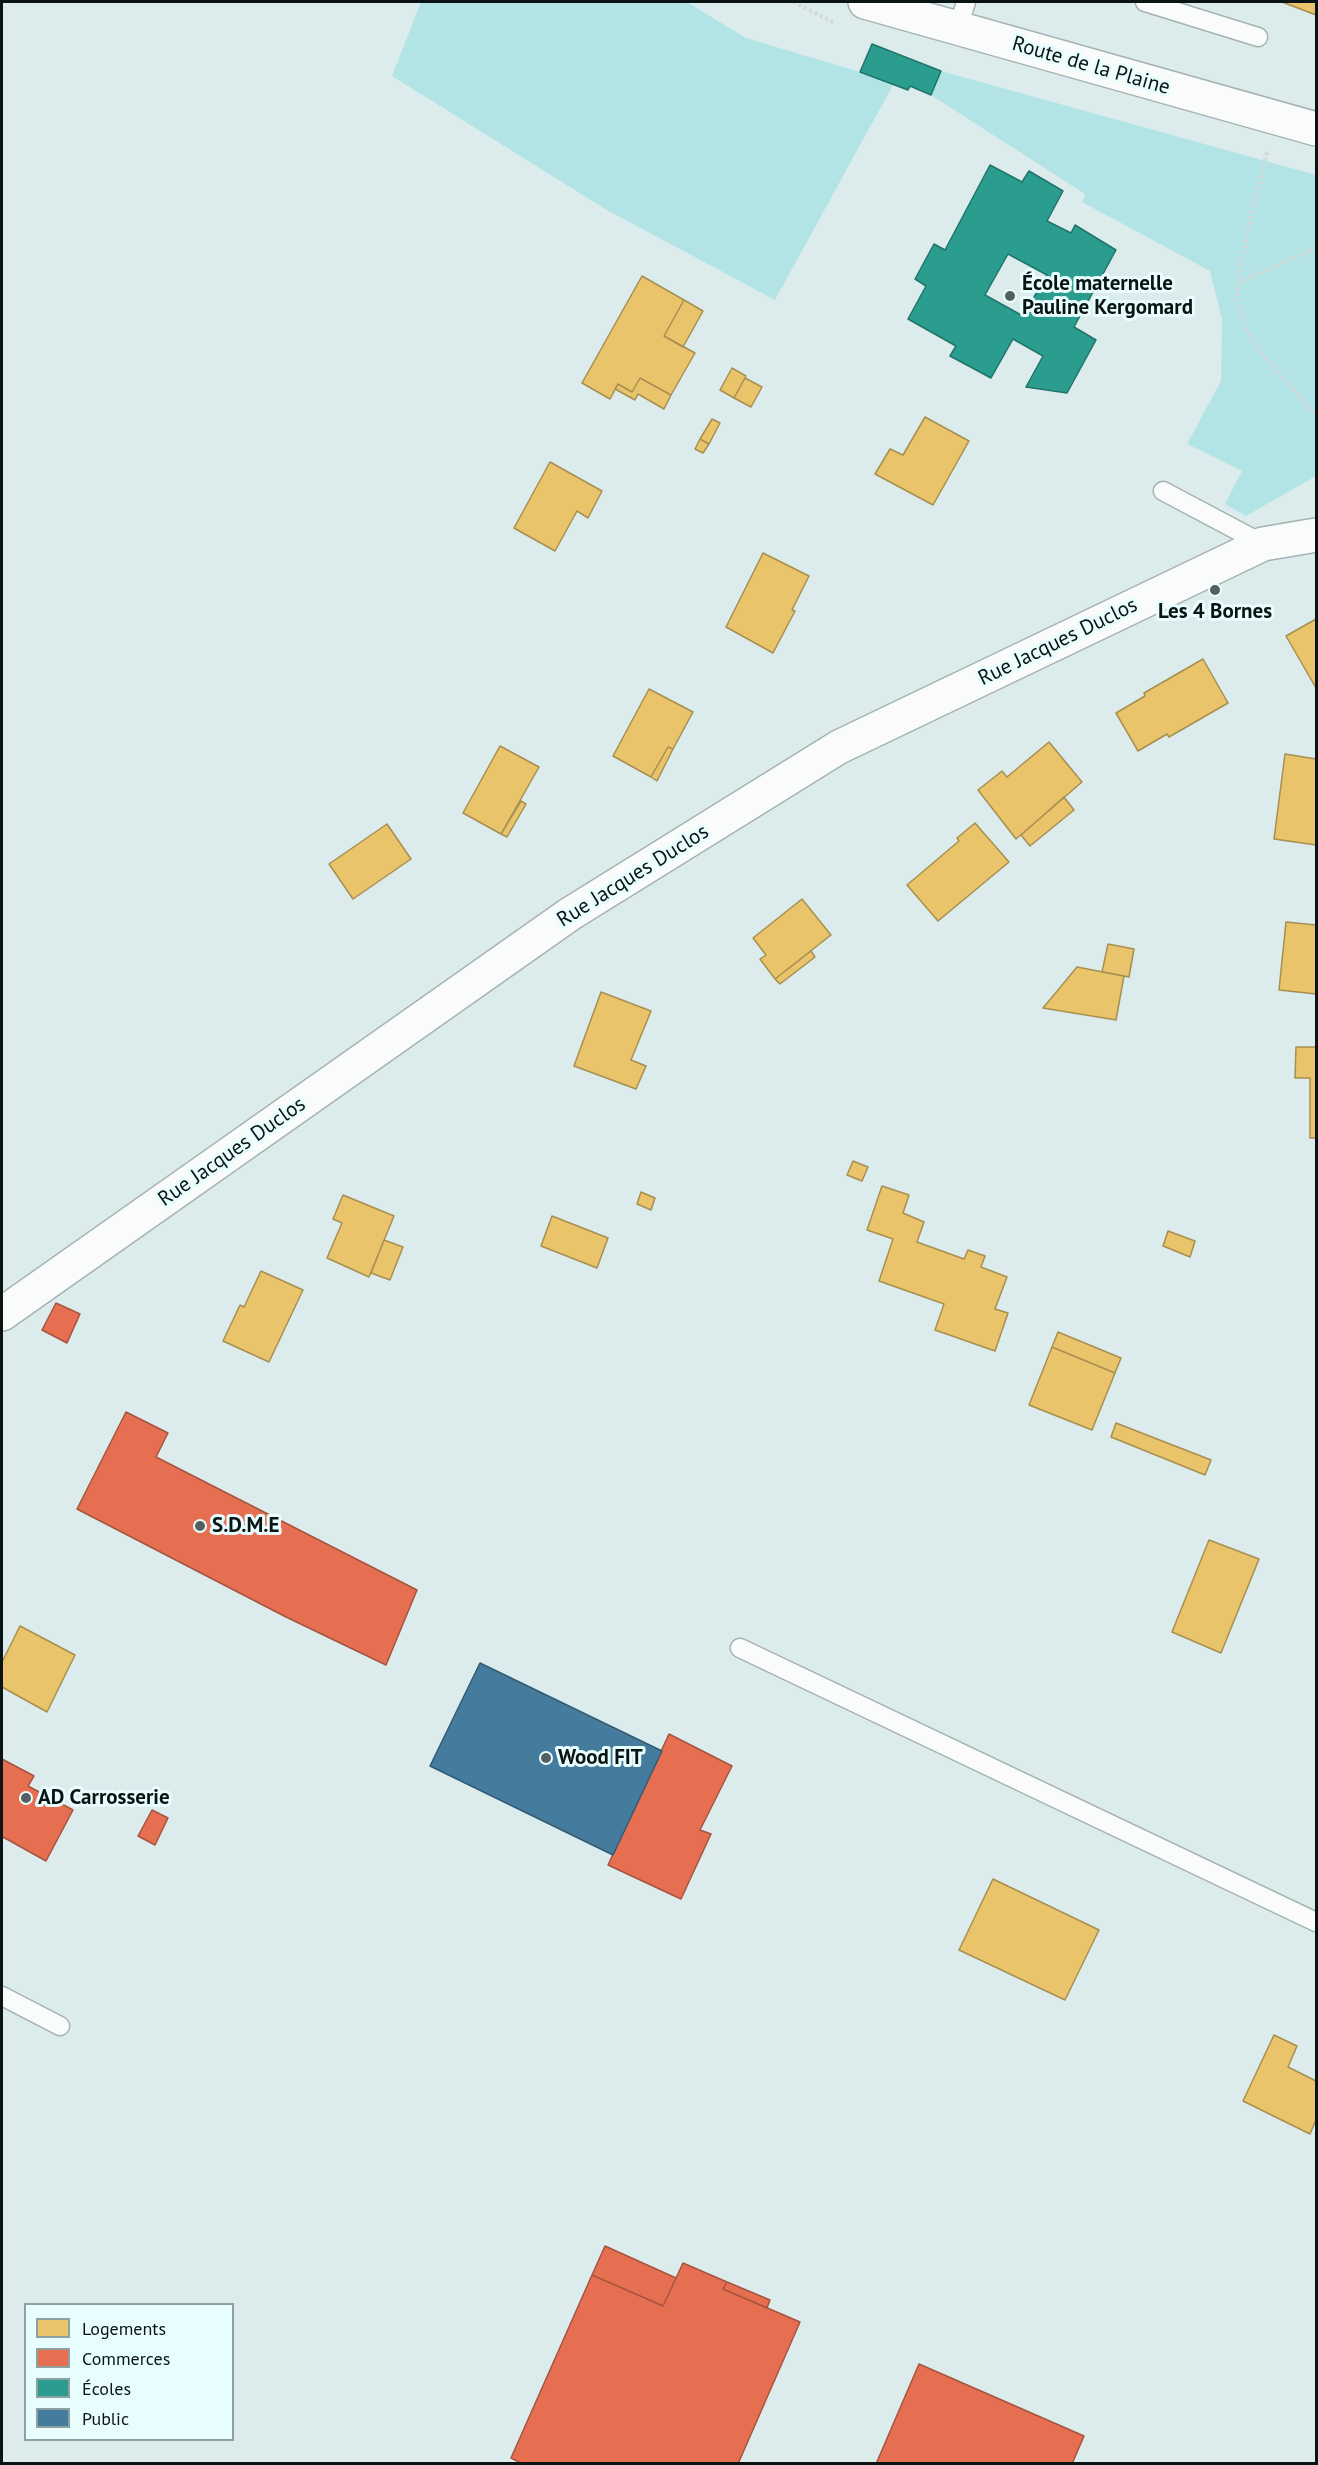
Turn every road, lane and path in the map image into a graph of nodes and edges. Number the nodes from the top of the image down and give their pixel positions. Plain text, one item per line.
1 (865, 2) edge
2 (1145, 2) edge
3 (962, 15) edge
4 (1258, 37) dead end
5 (1317, 129) edge
6 (1276, 155) dead end
7 (1317, 248) edge
8 (1238, 283) junction
9 (1317, 416) edge
10 (1163, 491) dead end
11 (1317, 535) edge
12 (1263, 544) junction
13 (2, 1314) edge
14 (740, 1648) dead end
15 (1317, 1922) edge
16 (2, 1996) edge
17 (60, 2026) dead end

1 - 3 street, Route de la Plaine
2 - 4 lane
3 - 5 street, Route de la Plaine
6 - 8 path
7 - 8 path
8 - 9 path
10 - 12 lane
11 - 12 street, Rue Jacques Duclos
12 - 13 street, Rue Jacques Duclos
14 - 15 lane
16 - 17 lane

